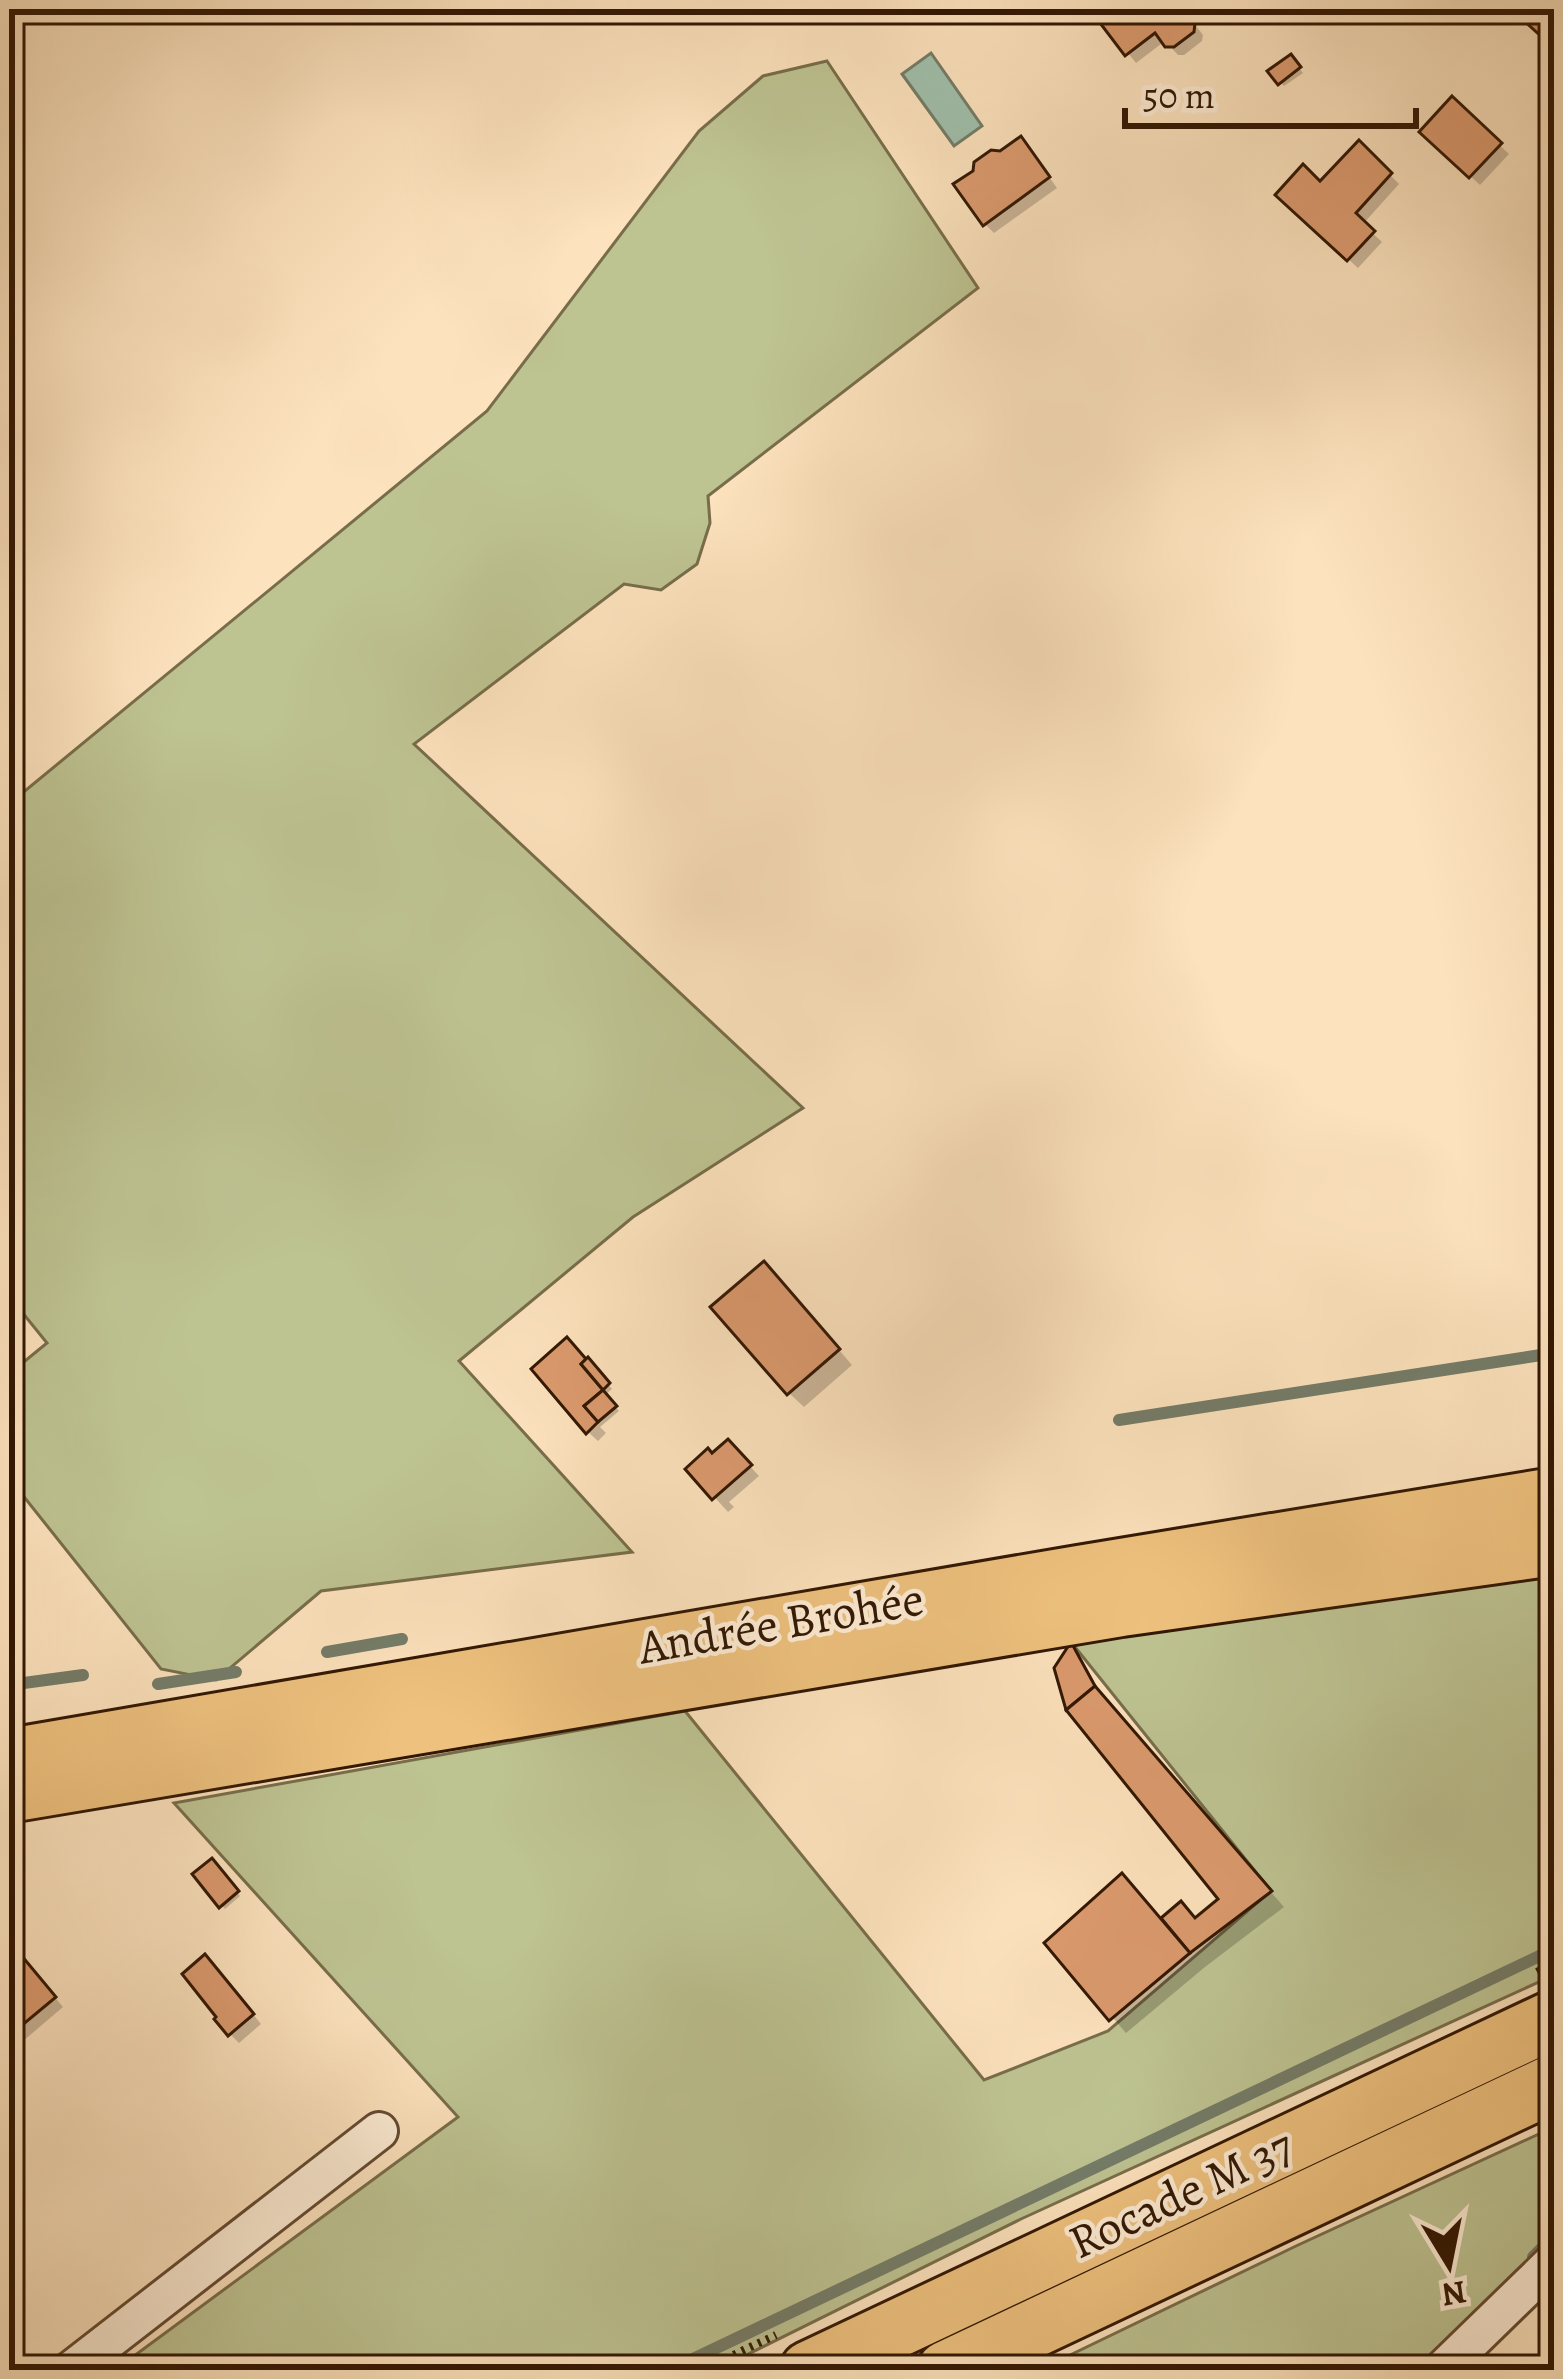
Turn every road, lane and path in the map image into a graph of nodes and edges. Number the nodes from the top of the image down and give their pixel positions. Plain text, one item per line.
1 (1554, 1495) edge
2 (1554, 1548) edge
3 (9, 1756) edge
4 (9, 1795) edge
5 (1554, 2019) edge
6 (1554, 2084) edge
7 (380, 2131) dead end
8 (1554, 2260) edge
9 (71, 2370) edge
10 (809, 2370) edge
11 (946, 2370) edge
12 (1442, 2370) edge

1 - 3 main road, Andrée Brohée
2 - 4 main road, Andrée Brohée
5 - 10 highway, Rocade M 37
6 - 11 highway, Rocade M 37
7 - 9 street
8 - 12 street

